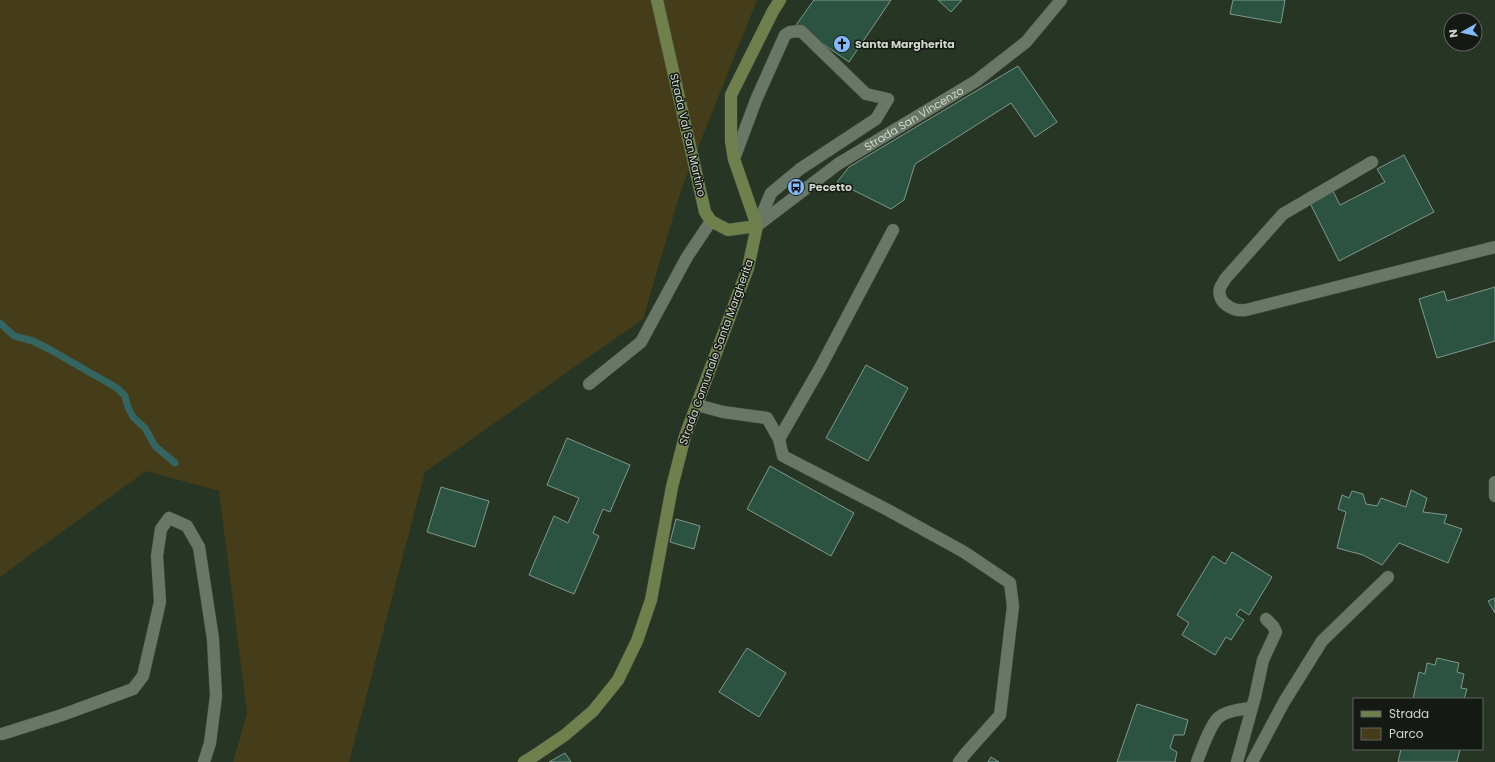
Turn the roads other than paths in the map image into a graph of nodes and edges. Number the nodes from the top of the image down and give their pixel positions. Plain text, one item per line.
1 (657, 0) edge
2 (780, 0) edge
3 (1061, 0) edge
4 (734, 159) junction
5 (1372, 162) dead end
6 (710, 221) junction
7 (757, 226) junction
8 (893, 230) dead end
9 (1495, 247) edge
10 (589, 384) dead end
11 (697, 405) junction
12 (779, 439) junction
13 (1495, 482) edge
14 (1495, 496) edge
15 (1388, 577) dead end
16 (1266, 619) dead end
17 (1252, 708) junction
18 (2, 734) dead end
19 (204, 762) edge
20 (524, 762) edge
21 (959, 762) edge
22 (1197, 762) edge
23 (1237, 762) edge
24 (1252, 762) edge

1 - 6 street, Strada Val San Martino
2 - 4 street
3 - 7 street, Strada San Vincenzo
4 - 7 street
4 - 7 street
5 - 9 street
6 - 7 street
6 - 10 street
7 - 11 street, Strada Comunale Santa Margherita
8 - 12 street
11 - 12 street
11 - 20 street, Strada Comunale Santa Margherita
12 - 21 street
13 - 14 street
15 - 24 street
16 - 17 street
17 - 22 street
17 - 23 street
18 - 19 street

